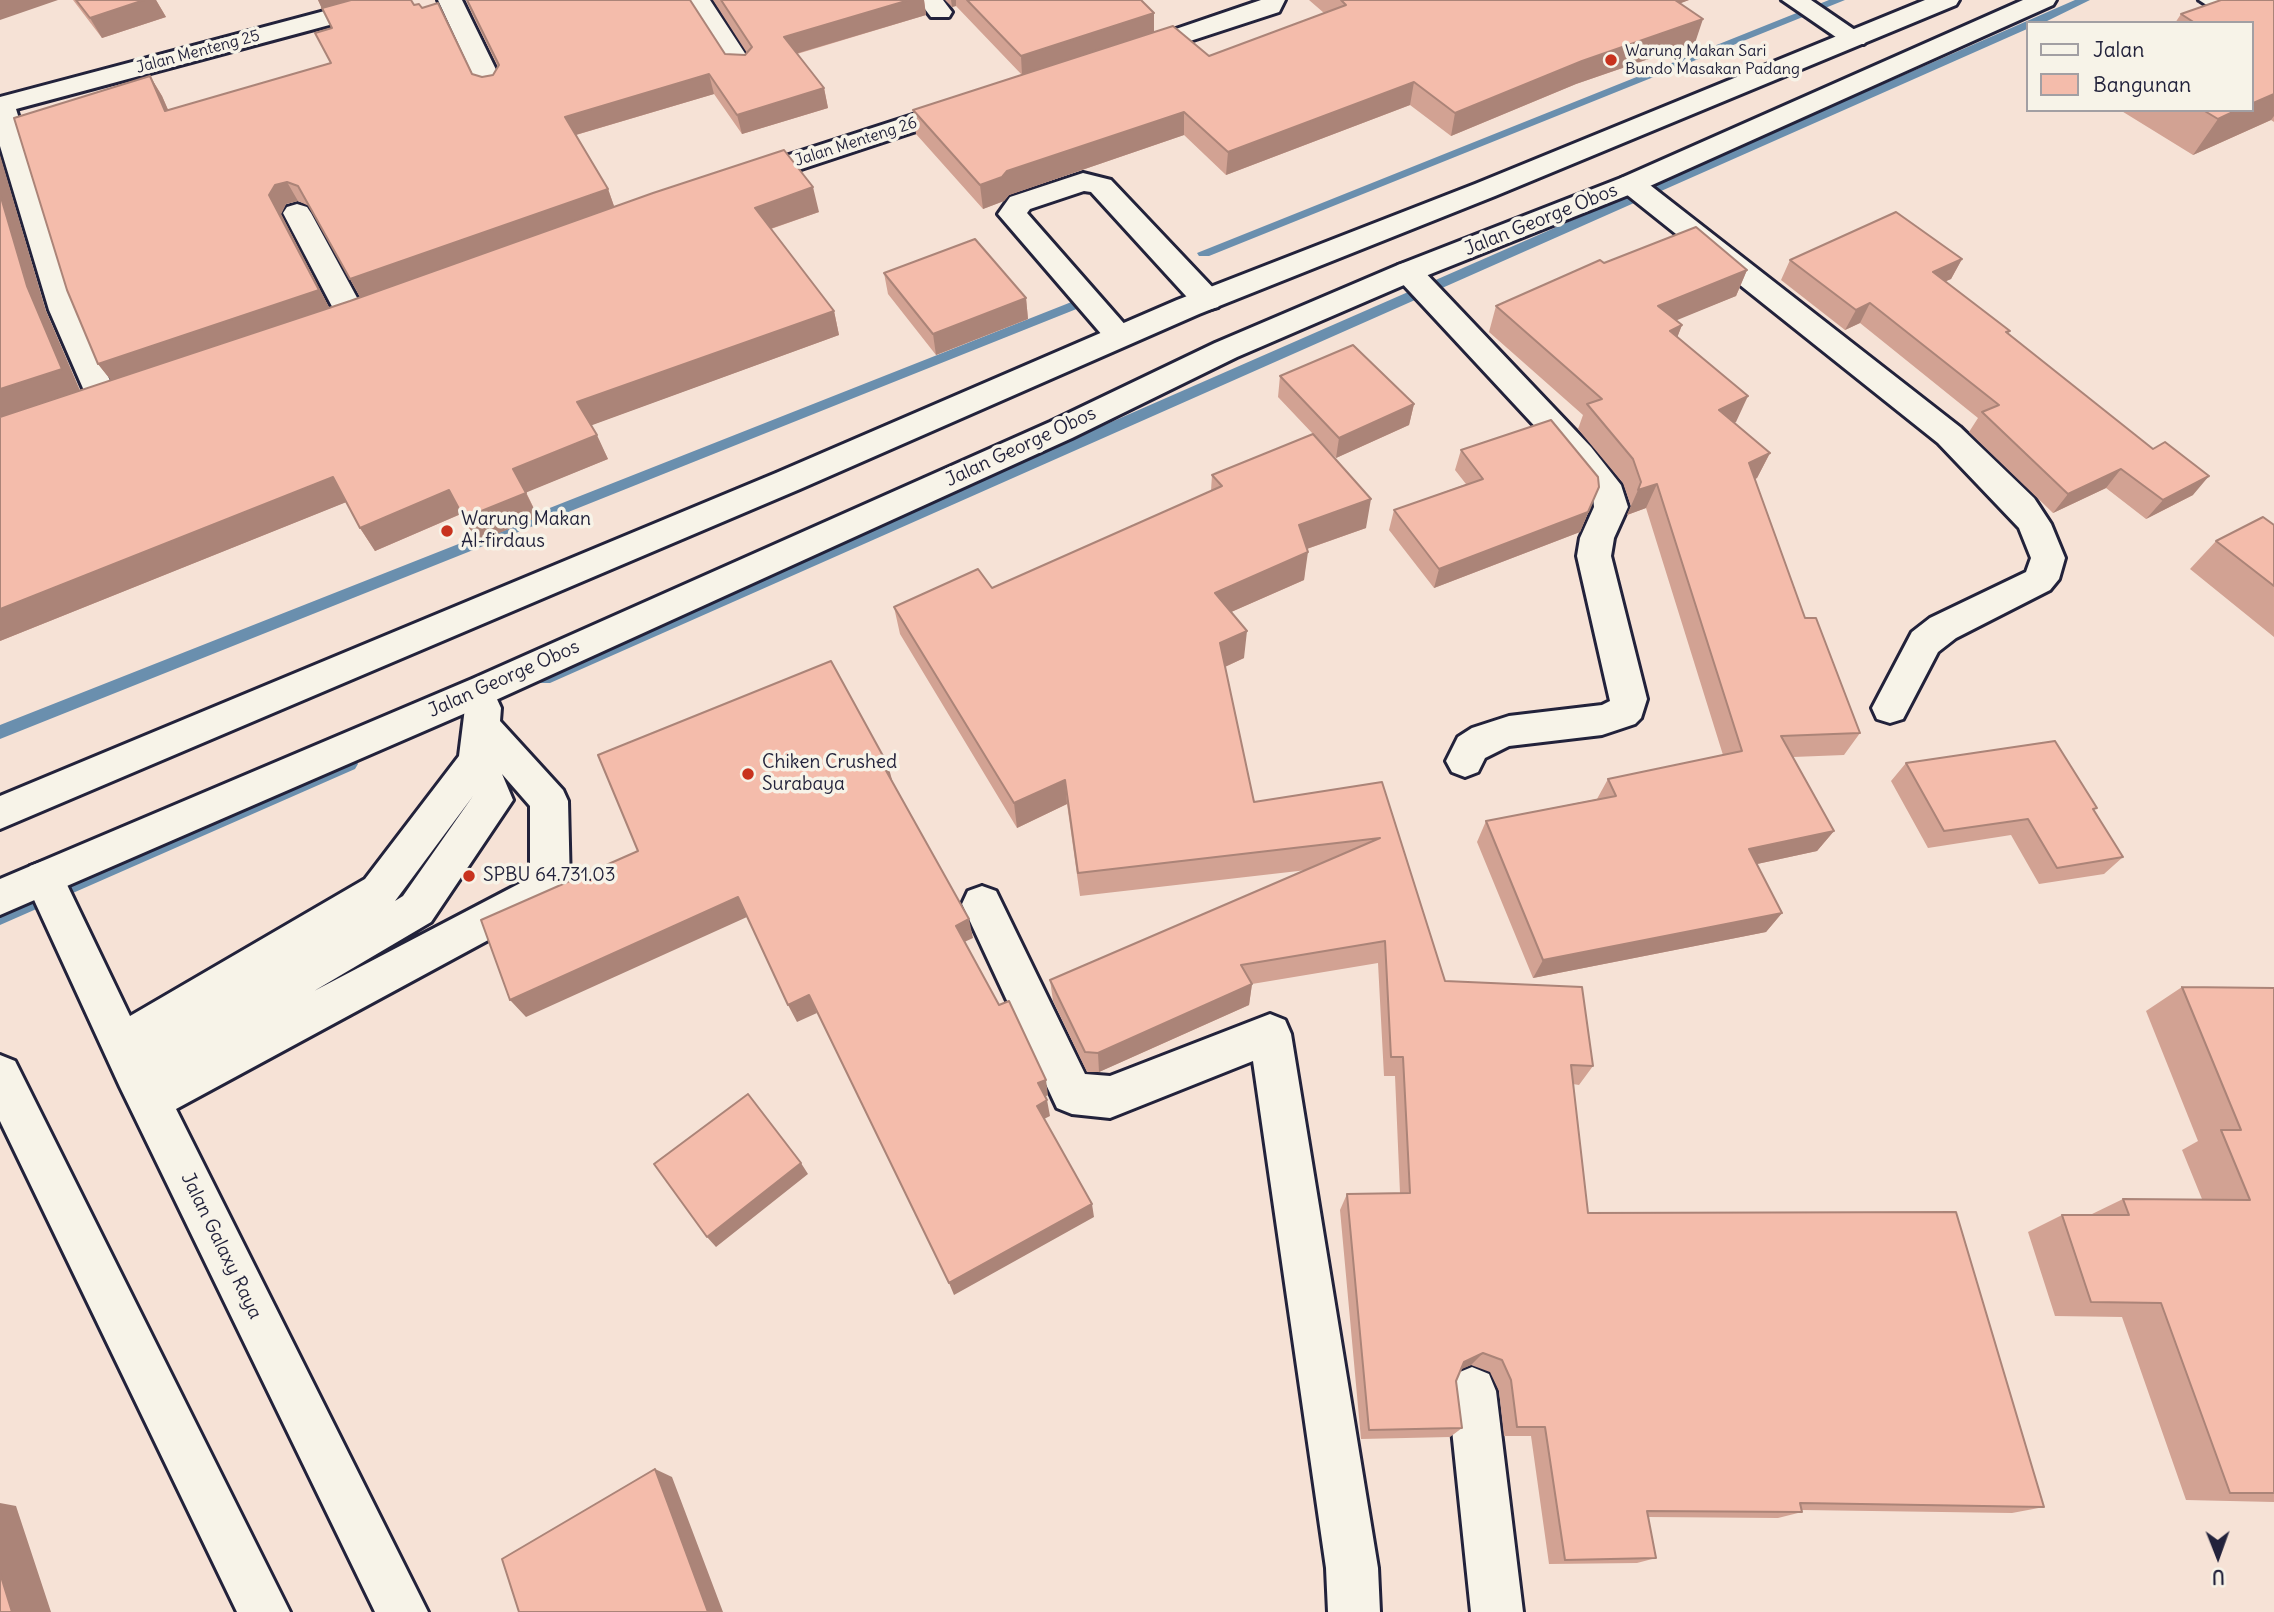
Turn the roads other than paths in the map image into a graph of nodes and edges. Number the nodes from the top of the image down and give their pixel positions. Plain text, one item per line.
1 (395, 0) edge
2 (450, 0) edge
3 (698, 0) edge
4 (1273, 0) edge
5 (1794, 0) edge
6 (1947, 0) edge
7 (2043, 0) edge
8 (2211, 0) edge
9 (2249, 21) edge
10 (2253, 23) edge
11 (1886, 25) junction
12 (2274, 35) edge
13 (1855, 39) junction
14 (1928, 51) junction
15 (1111, 59) edge
16 (741, 66) edge
17 (491, 86) edge
18 (993, 97) edge
19 (0, 105) edge
20 (1631, 184) junction
21 (716, 188) edge
22 (297, 213) edge
23 (1408, 272) junction
24 (1207, 300) junction
25 (352, 316) edge
26 (1120, 336) junction
27 (103, 401) edge
28 (1890, 708) dead end
29 (481, 725) junction
30 (1465, 761) dead end
31 (0, 813) edge
32 (44, 878) junction
33 (0, 897) edge
34 (982, 904) dead end
35 (135, 1072) junction
36 (0, 1075) edge
37 (1472, 1391) edge
38 (1353, 1590) edge
39 (255, 1608) edge
40 (402, 1612) edge
41 (1497, 1612) edge

1 - 19 street, Jalan Menteng 25
2 - 17 street
3 - 16 street
4 - 15 street
5 - 13 street
6 - 11 street
7 - 14 street, Jalan George Obos
8 - 9 street
10 - 12 street
11 - 13 street
11 - 14 street
13 - 24 street
14 - 20 street, Jalan George Obos
18 - 21 street, Jalan Menteng 26
19 - 27 street
20 - 23 street, Jalan George Obos
20 - 28 street
22 - 25 street
23 - 29 street, Jalan George Obos
23 - 30 street
24 - 26 street
24 - 26 street
26 - 31 street
29 - 32 street, Jalan George Obos
29 - 35 street
29 - 35 street
32 - 33 street, Jalan George Obos
32 - 35 street, Jalan Galaxy Raya
34 - 38 street
35 - 40 street, Jalan Galaxy Raya
36 - 39 street
37 - 41 street

